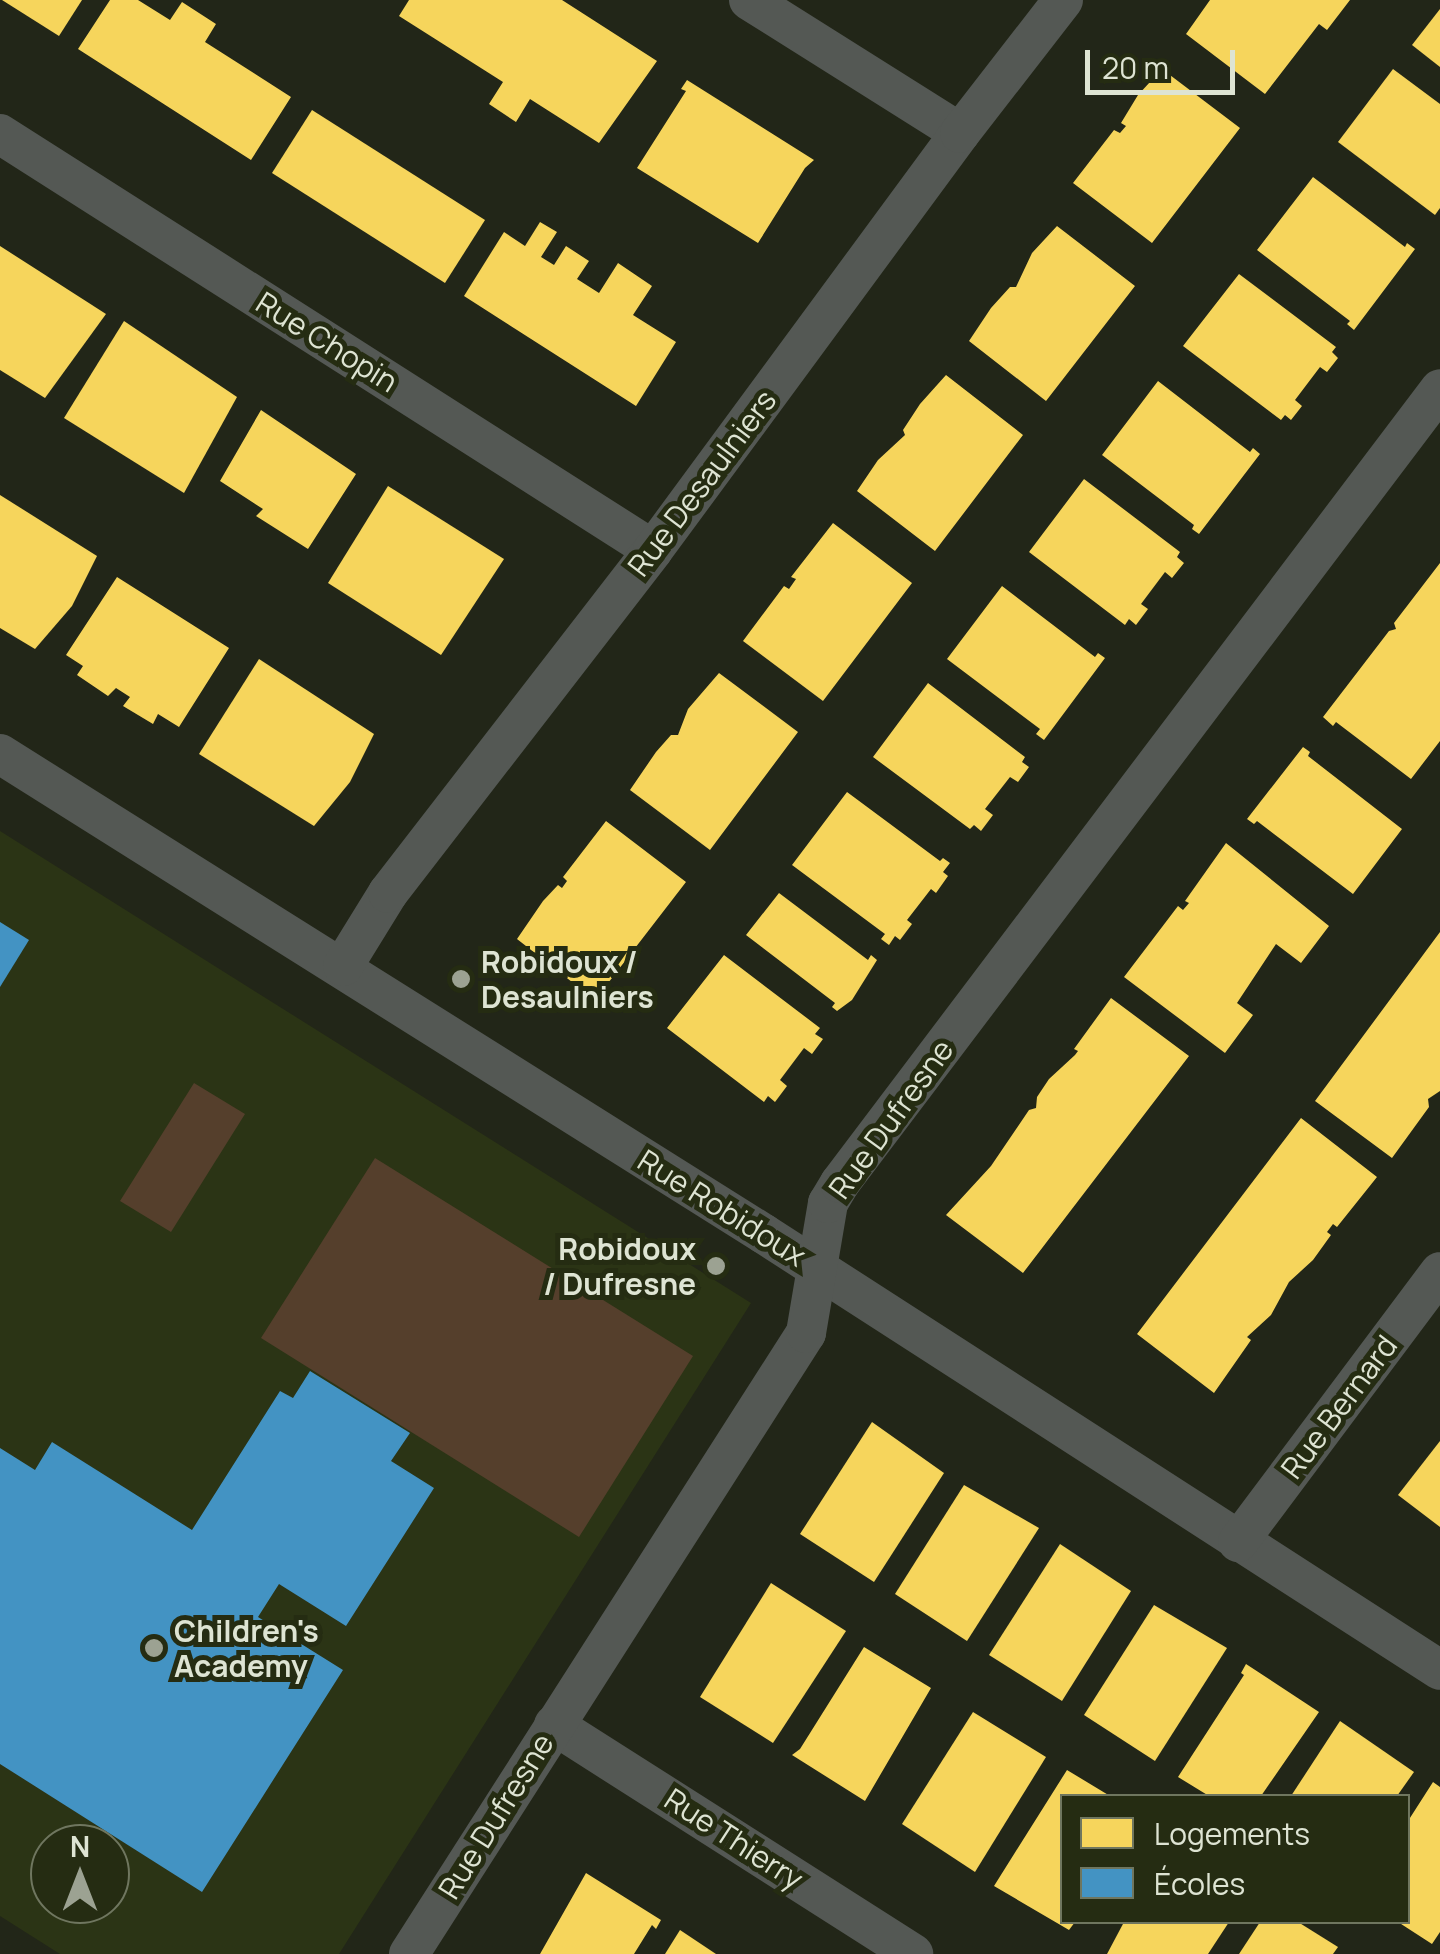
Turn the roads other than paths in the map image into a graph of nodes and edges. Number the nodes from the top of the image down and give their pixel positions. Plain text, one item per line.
1 (750, 0) edge
2 (1063, 0) edge
3 (960, 132) junction
4 (0, 134) edge
5 (1440, 389) edge
6 (653, 550) junction
7 (0, 754) edge
8 (343, 966) junction
9 (816, 1268) junction
10 (1440, 1272) edge
11 (1238, 1542) junction
12 (1440, 1670) edge
13 (554, 1725) junction
14 (409, 1954) edge
15 (913, 1954) edge

1 - 3 street
2 - 3 street, Rue Desaulniers
3 - 6 street, Rue Desaulniers
4 - 6 street, Rue Chopin
5 - 9 street, Rue Dufresne
6 - 8 street, Rue Desaulniers
7 - 8 street, Rue Robidoux
8 - 9 street, Rue Robidoux
9 - 11 street, Rue Robidoux
9 - 13 street, Rue Dufresne
10 - 11 street, Rue Bernard
11 - 12 street, Rue Robidoux
13 - 14 street, Rue Dufresne
13 - 15 street, Rue Thierry

